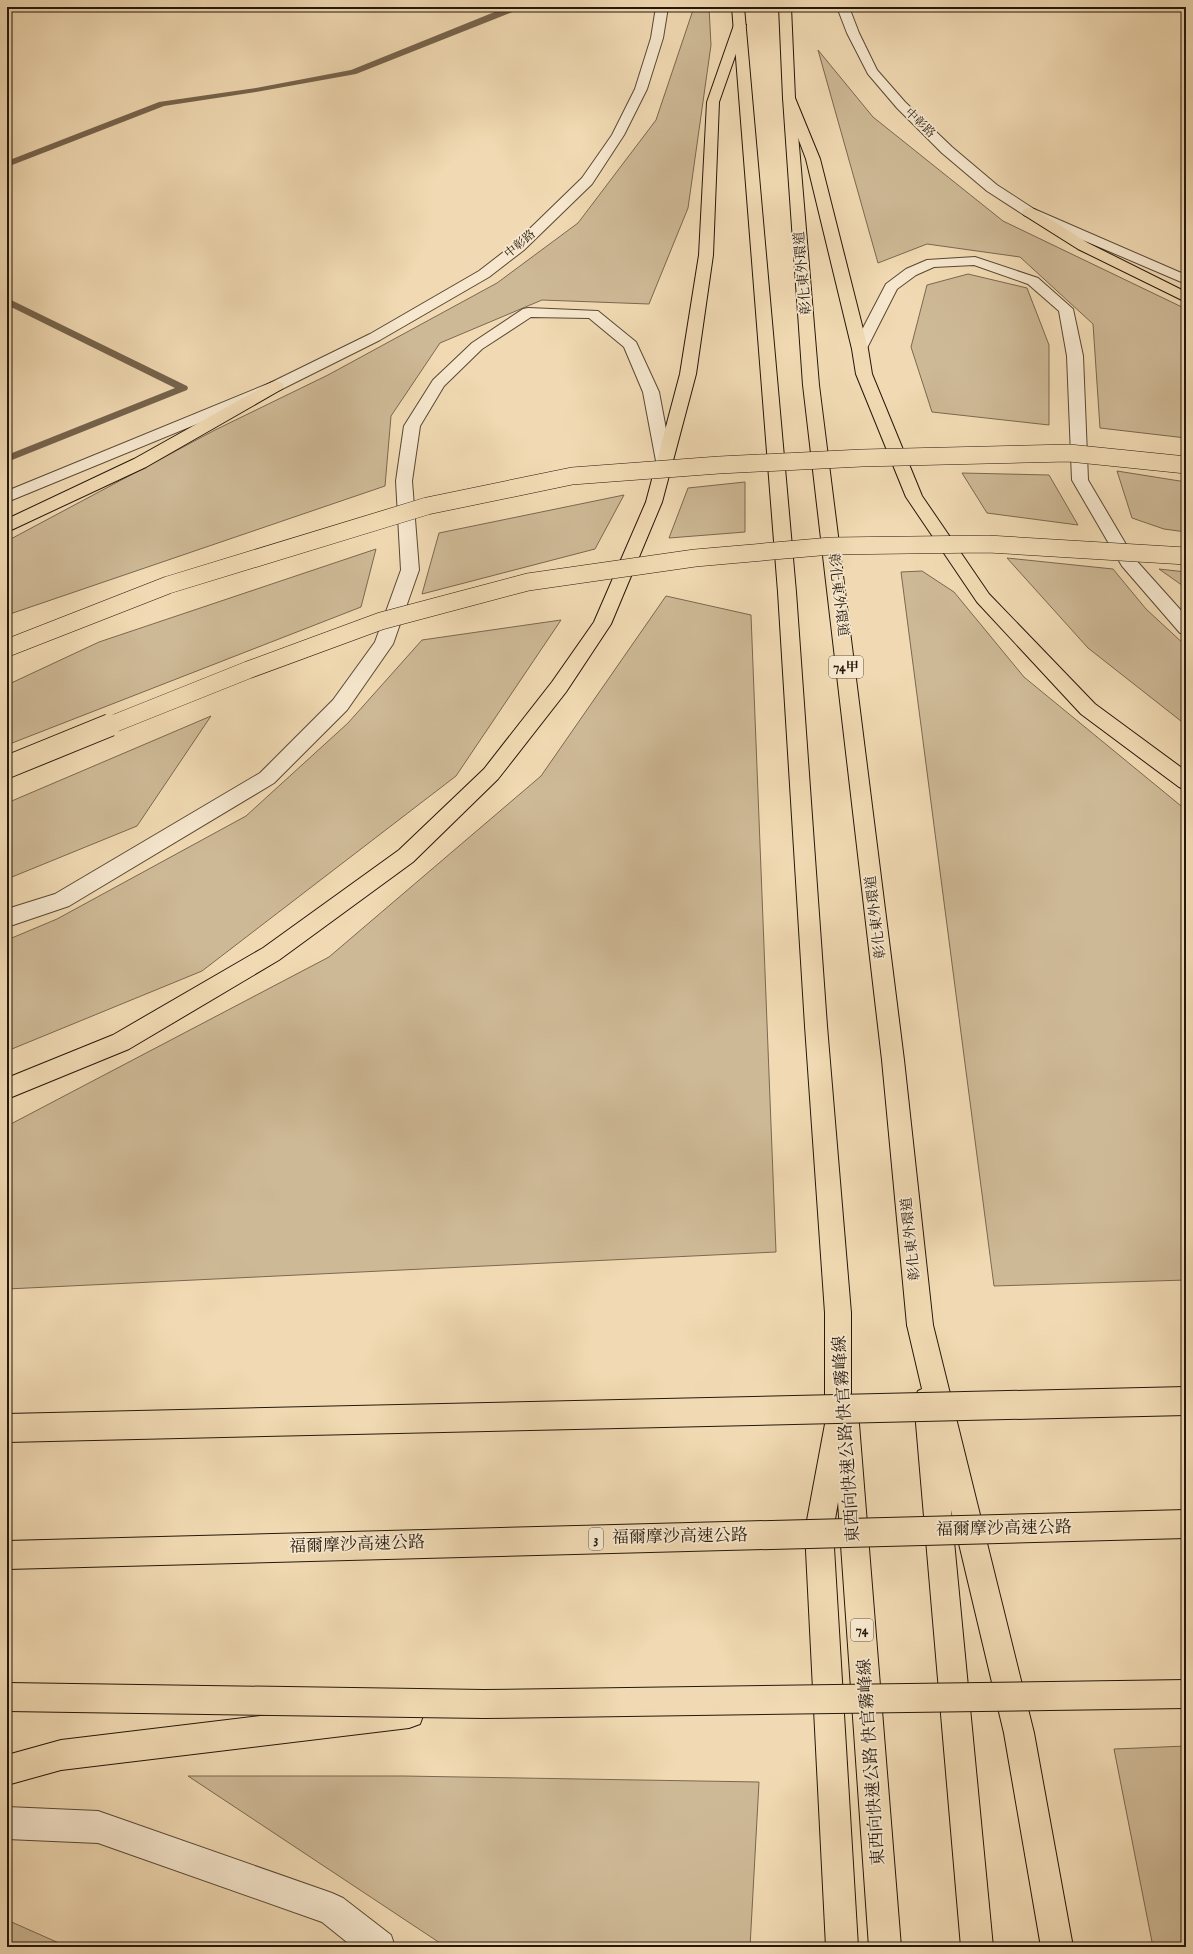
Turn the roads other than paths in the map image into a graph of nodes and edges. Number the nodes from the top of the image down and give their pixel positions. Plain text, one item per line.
1 (662, 7) edge
2 (785, 7) edge
3 (843, 7) edge
4 (739, 16) edge
5 (789, 98) junction
6 (1029, 212) junction
7 (1186, 280) edge
8 (1186, 298) edge
9 (860, 349) junction
10 (276, 386) junction
11 (664, 461) junction
12 (1186, 465) edge
13 (7, 497) edge
14 (7, 526) edge
15 (1186, 556) edge
16 (1186, 628) edge
17 (7, 648) edge
18 (7, 767) edge
19 (1186, 782) edge
20 (7, 918) edge
21 (7, 1089) edge
22 (838, 1313) junction
23 (920, 1325) junction
24 (1186, 1401) edge
25 (7, 1428) edge
26 (1186, 1524) edge
27 (7, 1555) edge
28 (1186, 1694) edge
29 (7, 1697) edge
30 (484, 1704) junction
31 (7, 1770) edge
32 (7, 1823) edge
33 (379, 1947) edge
34 (842, 1947) edge
35 (885, 1947) edge
36 (977, 1947) edge
37 (1057, 1947) edge

1 - 10 street, 中彰路
2 - 5 main road, 彰化東外環道 / 74甲
3 - 6 street, 中彰路
4 - 11 main road
4 - 22 main road
5 - 9 main road
5 - 23 main road, 彰化東外環道 / 74甲
6 - 7 street, 中彰路
6 - 8 main road
9 - 16 street
9 - 19 main road
10 - 13 street, 中彰路
10 - 14 main road
11 - 20 street
11 - 21 main road
12 - 17 main road, bridge
15 - 18 main road, bridge
22 - 34 main road
22 - 35 main road, 東西向快速公路 快官霧峰線 / 74
23 - 36 main road
23 - 37 main road
24 - 25 main road, bridge
26 - 27 main road, 福爾摩沙高速公路 / 3, bridge
28 - 30 main road, bridge
29 - 30 main road, bridge
30 - 31 main road, bridge
32 - 33 street

